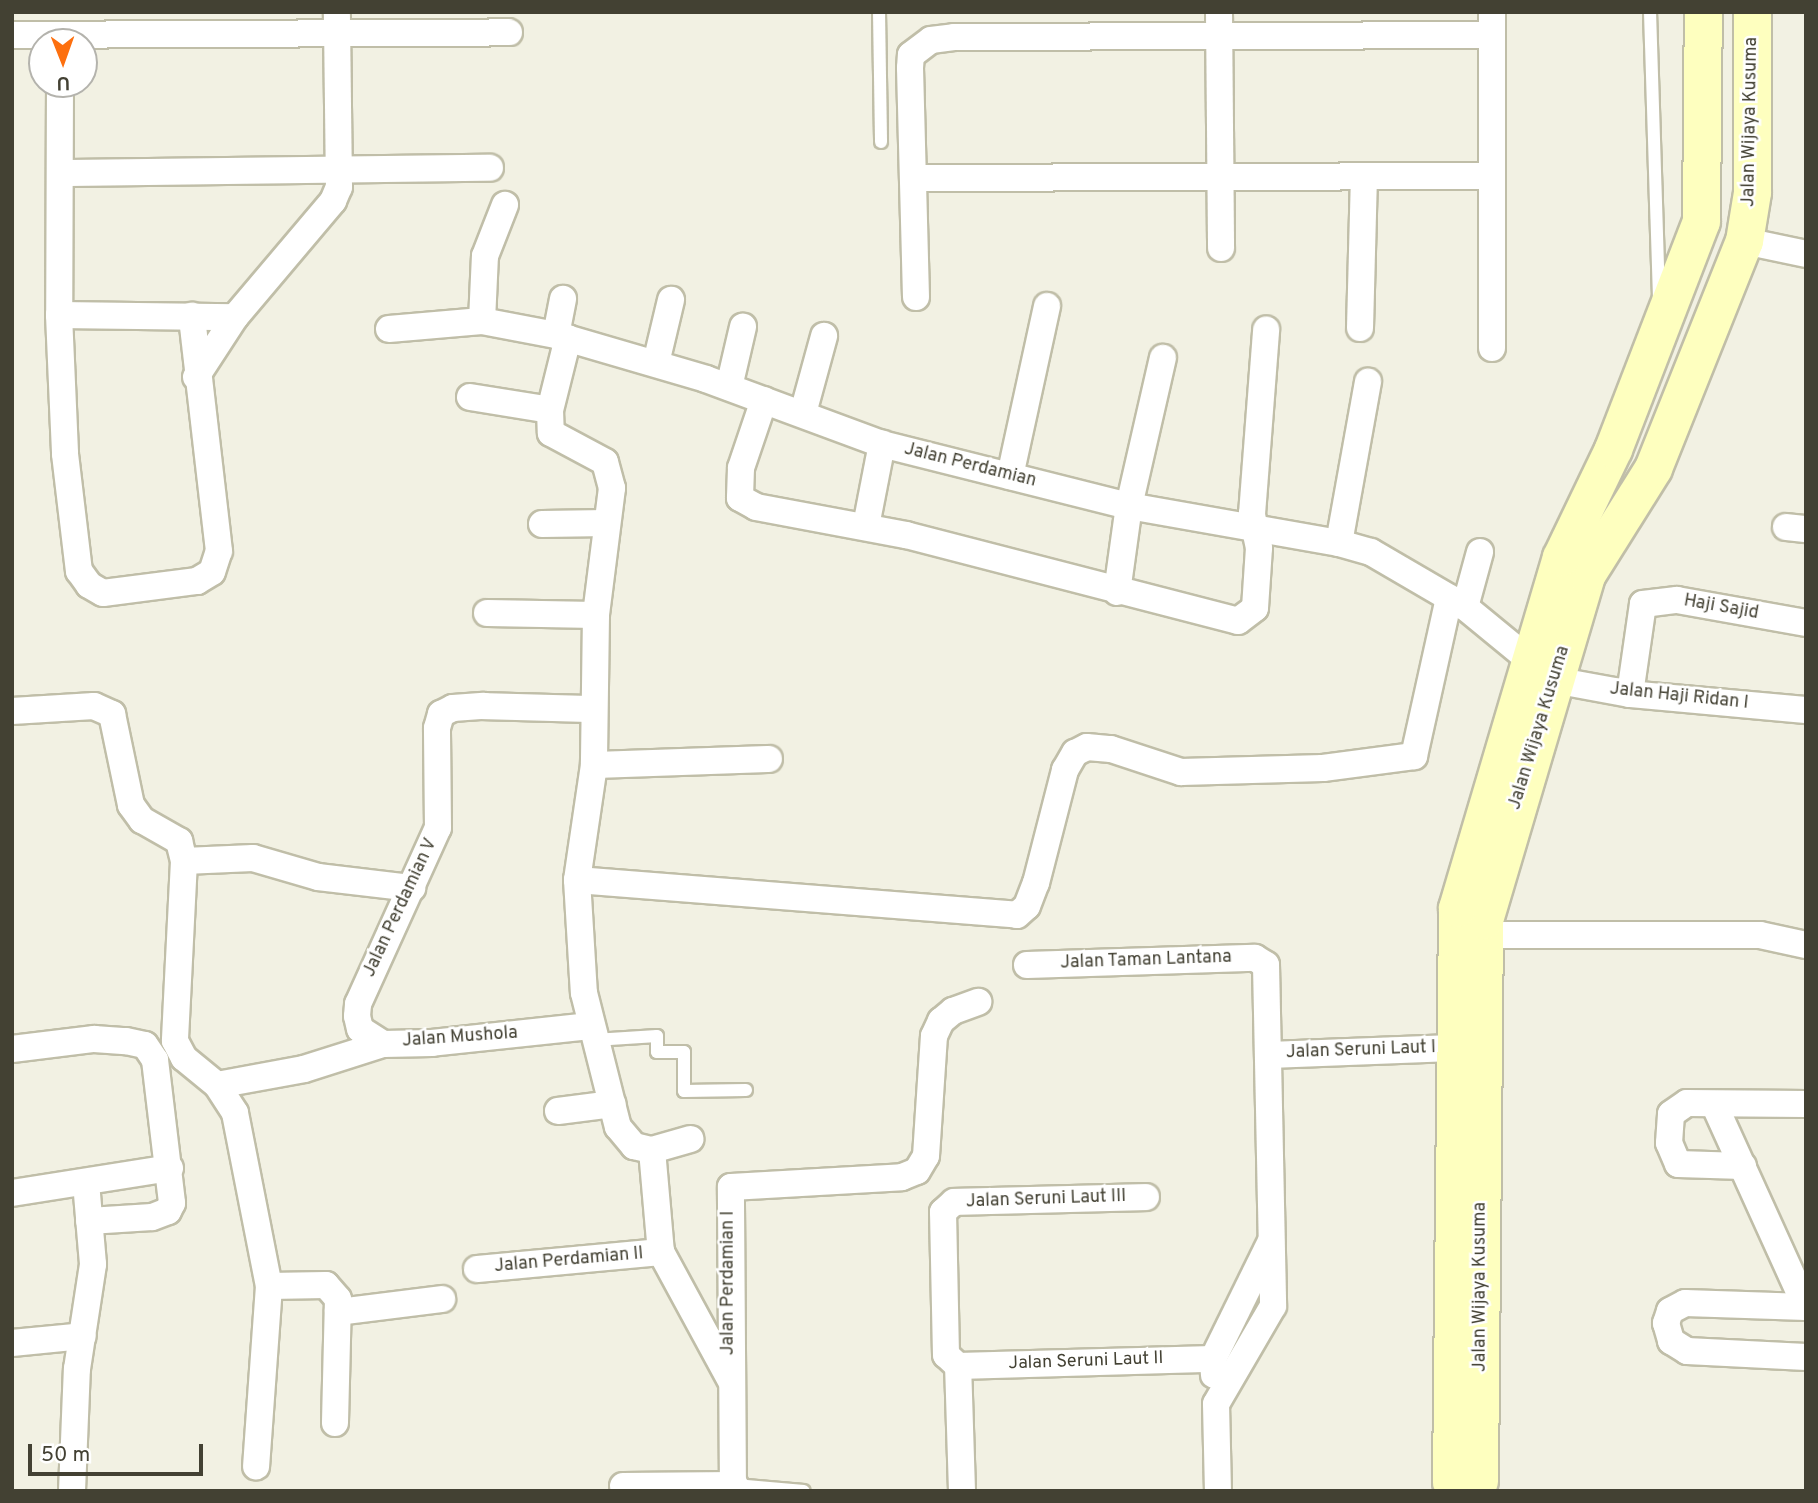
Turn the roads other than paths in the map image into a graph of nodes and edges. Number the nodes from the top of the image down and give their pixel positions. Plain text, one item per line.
1 (879, 12) edge
2 (1650, 12) edge
3 (337, 23) edge
4 (1492, 23) edge
5 (1219, 24) edge
6 (1703, 24) edge
7 (1752, 25) edge
8 (509, 32) dead end
9 (98, 37) edge
10 (1703, 80) junction
11 (1752, 81) junction
12 (61, 98) edge
13 (881, 142) dead end
14 (490, 168) dead end
15 (340, 172) junction
16 (62, 173) junction
17 (1492, 176) junction
18 (1220, 177) junction
19 (1363, 177) junction
20 (914, 178) junction
21 (505, 205) dead end
22 (1744, 241) junction
23 (1221, 248) dead end
24 (1806, 254) edge
25 (916, 297) dead end
26 (563, 299) dead end
27 (671, 300) dead end
28 (1047, 306) dead end
29 (59, 314) junction
30 (192, 316) junction
31 (235, 317) junction
32 (482, 321) junction
33 (743, 327) dead end
34 (1360, 327) dead end
35 (389, 328) dead end
36 (1661, 328) junction
37 (1266, 330) dead end
38 (824, 336) dead end
39 (562, 337) junction
40 (1492, 348) dead end
41 (1163, 358) dead end
42 (656, 363) junction
43 (196, 377) junction
44 (1368, 382) dead end
45 (729, 387) junction
46 (470, 397) dead end
47 (764, 400) junction
48 (550, 410) junction
49 (803, 413) junction
50 (882, 444) junction
51 (1010, 476) junction
52 (1129, 506) junction
53 (607, 523) junction
54 (542, 524) dead end
55 (866, 526) junction
56 (1254, 529) junction
57 (1339, 543) junction
58 (1480, 552) dead end
59 (1118, 592) junction
60 (1457, 603) junction
61 (487, 613) dead end
62 (596, 615) junction
63 (1806, 623) edge
64 (1541, 671) junction
65 (1630, 694) junction
66 (594, 709) junction
67 (1806, 710) edge
68 (12, 711) edge
69 (769, 759) dead end
70 (594, 765) junction
71 (184, 862) junction
72 (577, 880) junction
73 (412, 888) junction
74 (1483, 935) junction
75 (1806, 945) edge
76 (1264, 962) joint
77 (1027, 965) dead end
78 (978, 1002) dead end
79 (358, 1004) joint
80 (592, 1033) junction
81 (383, 1044) junction
82 (1453, 1048) junction
83 (12, 1049) edge
84 (1269, 1055) junction
85 (217, 1085) junction
86 (746, 1090) dead end
87 (613, 1104) junction
88 (1714, 1104) junction
89 (1806, 1104) edge
90 (558, 1111) dead end
91 (690, 1139) dead end
92 (652, 1150) junction
93 (1743, 1166) junction
94 (170, 1168) junction
95 (86, 1182) junction
96 (12, 1193) edge
97 (1146, 1197) dead end
98 (89, 1221) junction
99 (1272, 1239) junction
100 (660, 1252) junction
101 (477, 1269) dead end
102 (269, 1286) junction
103 (442, 1299) dead end
104 (1806, 1307) edge
105 (338, 1312) junction
106 (83, 1336) junction
107 (12, 1343) edge
108 (1806, 1357) edge
109 (1213, 1359) junction
110 (958, 1366) junction
111 (730, 1379) junction
112 (1216, 1404) junction
113 (335, 1423) dead end
114 (256, 1467) dead end
115 (624, 1486) dead end
116 (1466, 1486) edge
117 (734, 1488) edge
118 (72, 1491) edge
119 (804, 1491) edge
120 (962, 1491) edge
121 (1218, 1491) edge

1 - 13 lane
2 - 36 lane
3 - 8 street
3 - 9 street
3 - 15 street
4 - 5 street
4 - 17 street
5 - 18 street
5 - 20 street
6 - 7 street
6 - 10 street, Jalan Wijaya Kusuma
7 - 11 street, Jalan Wijaya Kusuma
10 - 11 street
10 - 36 street, Jalan Wijaya Kusuma
11 - 22 street, Jalan Wijaya Kusuma
12 - 16 street
14 - 15 street
15 - 16 street
15 - 31 street
16 - 29 street
17 - 19 street
17 - 40 street
18 - 19 street
18 - 20 street
18 - 23 street
19 - 34 street
20 - 25 street
21 - 32 street
22 - 24 street
22 - 64 street, Jalan Wijaya Kusuma
26 - 39 street
27 - 42 street
28 - 51 street
29 - 30 street
29 - 43 street
30 - 31 street
30 - 43 street
31 - 43 street
32 - 35 street, Jalan Perdamian
32 - 39 street, Jalan Perdamian
33 - 45 street
36 - 64 street, Jalan Wijaya Kusuma
37 - 56 street
38 - 49 street
39 - 42 street, Jalan Perdamian
39 - 48 street
41 - 52 street
42 - 45 street, Jalan Perdamian
44 - 57 street
45 - 47 street, Jalan Perdamian
46 - 48 street
47 - 49 street, Jalan Perdamian
47 - 55 street
48 - 53 street
49 - 50 street, Jalan Perdamian
50 - 51 street, Jalan Perdamian
50 - 55 street
51 - 52 street, Jalan Perdamian
52 - 56 street, Jalan Perdamian
52 - 59 street
53 - 54 street
53 - 62 street
55 - 59 street
56 - 57 street, Jalan Perdamian
56 - 59 street
57 - 60 street, Jalan Perdamian
58 - 60 street
60 - 64 street, Jalan Perdamian
60 - 72 street
61 - 62 street
62 - 66 street
63 - 65 street, Haji Sajid
64 - 65 street, Jalan Haji Ridan I
64 - 74 street, Jalan Wijaya Kusuma
64 - 82 street, Jalan Wijaya Kusuma
65 - 67 street, Jalan Haji Ridan I
66 - 70 street
66 - 73 street, Jalan Perdamian V
68 - 71 street
69 - 70 street
70 - 72 street
71 - 73 street
71 - 85 street
72 - 80 street
73 - 79 street, Jalan Perdamian V
74 - 75 street
74 - 116 street, Jalan Wijaya Kusuma
76 - 77 street, Jalan Taman Lantana
76 - 84 street, Jalan Seruni Laut I
78 - 111 street, Jalan Perdamian I
79 - 81 street, Jalan Mushola
80 - 81 street, Jalan Mushola
80 - 86 lane
80 - 87 street
81 - 85 street
82 - 84 street, Jalan Seruni Laut I
82 - 116 street, Jalan Wijaya Kusuma
83 - 94 street
84 - 99 street, Jalan Seruni Laut I
85 - 102 street
87 - 90 street
87 - 92 street
88 - 89 street
88 - 93 street
88 - 93 street
91 - 92 street
92 - 100 street
93 - 104 street
94 - 95 street
94 - 98 street
95 - 96 street
95 - 98 street
97 - 110 street, Jalan Seruni Laut III
98 - 106 street
99 - 109 street, Jalan Seruni Laut I
99 - 112 street, Jalan Seruni Laut I
100 - 101 street, Jalan Perdamian II
100 - 111 street
102 - 105 street
102 - 114 street
103 - 105 street
104 - 108 street
105 - 113 street
106 - 107 street
106 - 118 street
109 - 110 street, Jalan Seruni Laut II
109 - 112 street, Jalan Seruni Laut I
110 - 120 street, Jalan Seruni Laut III
111 - 117 street, Jalan Perdamian I
112 - 121 street, Jalan Seruni Laut I
115 - 117 street
117 - 119 lane

